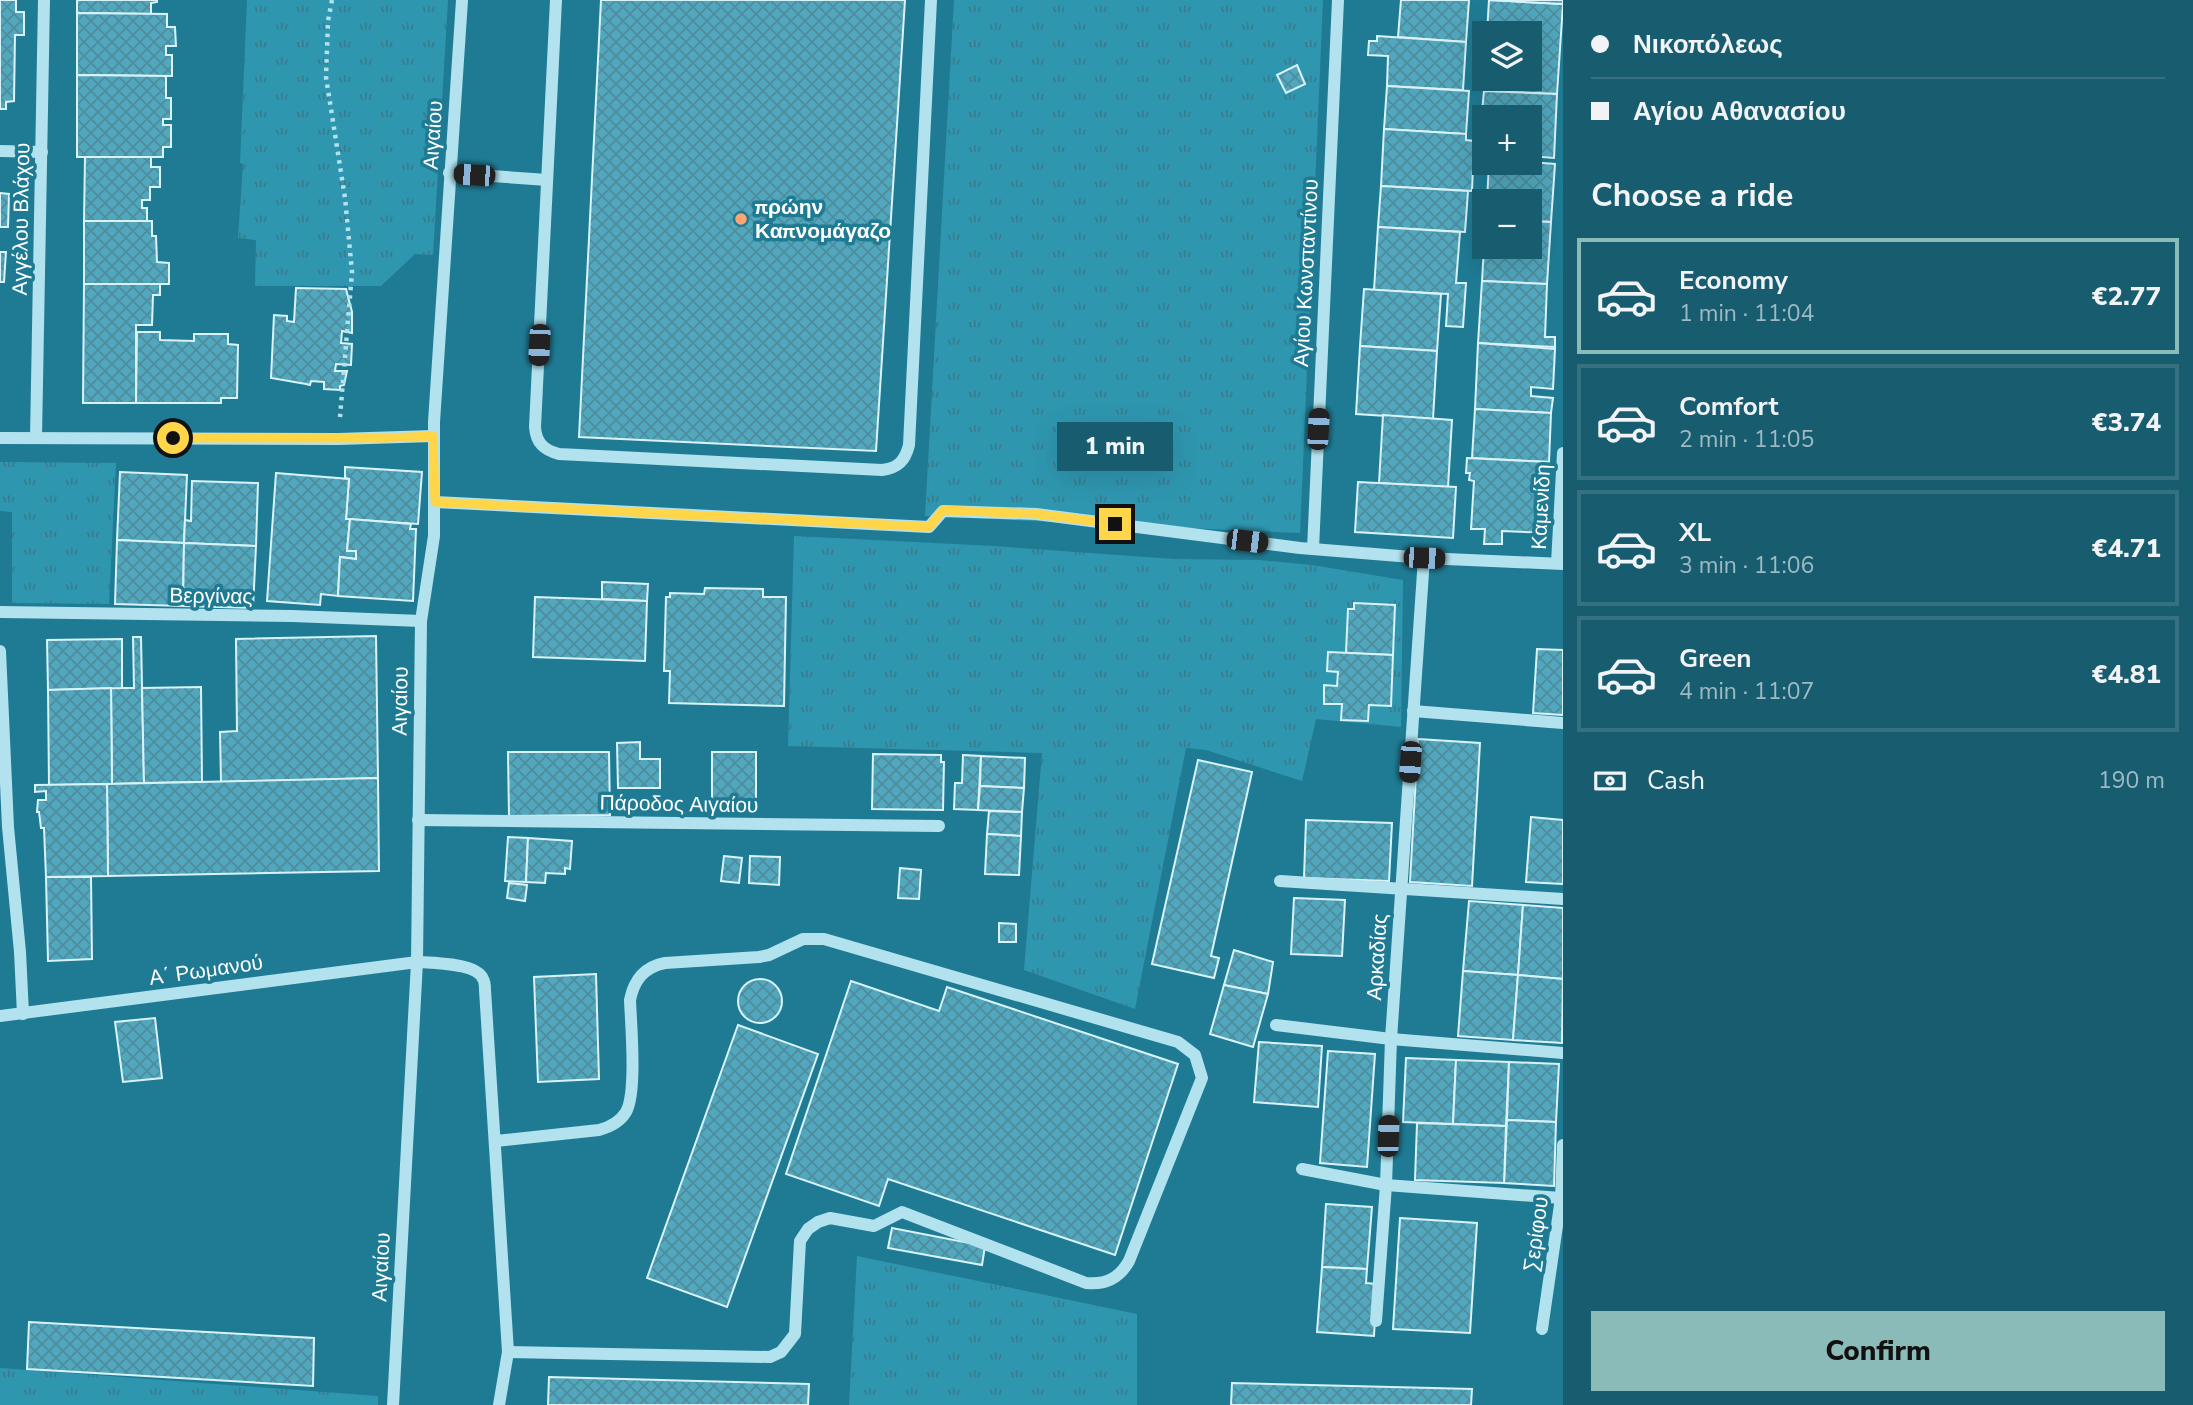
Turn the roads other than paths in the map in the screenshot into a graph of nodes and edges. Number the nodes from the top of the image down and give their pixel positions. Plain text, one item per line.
1 (44, 0) edge
2 (462, 0) edge
3 (556, 0) edge
4 (931, 0) edge
5 (1338, 0) edge
6 (0, 151) edge
7 (42, 152) junction
8 (449, 173) junction
9 (547, 180) junction
10 (433, 436) junction
11 (0, 438) edge
12 (36, 438) junction
13 (1563, 453) edge
14 (435, 502) junction
15 (1313, 549) junction
16 (1424, 558) junction
17 (1560, 564) edge
18 (0, 612) edge
19 (421, 621) junction
20 (0, 651) edge
21 (1413, 711) junction
22 (1563, 723) edge
23 (418, 820) junction
24 (939, 826) dead end
25 (1280, 881) dead end
26 (1401, 888) junction
27 (1563, 899) edge
28 (417, 962) junction
29 (23, 1014) junction
30 (0, 1016) edge
31 (1276, 1025) dead end
32 (1391, 1039) junction
33 (1563, 1053) edge
34 (496, 1141) junction
35 (1563, 1145) edge
36 (1302, 1169) dead end
37 (1386, 1185) junction
38 (1561, 1198) junction
39 (1376, 1321) dead end
40 (1542, 1329) dead end
41 (509, 1352) junction
42 (393, 1405) edge
43 (499, 1405) edge

1 - 7 street, Αγγέλου Βλάχου
2 - 8 street, Αιγαίου
3 - 9 street
4 - 9 street
5 - 15 street, Αγίου Κωνσταντίνου
6 - 7 street
7 - 12 street, Αγγέλου Βλάχου
8 - 9 street
8 - 10 street, Αιγαίου
10 - 12 street
10 - 14 street, Αιγαίου
11 - 12 street
13 - 17 street, Καμενίδη
14 - 15 street
14 - 19 street, Αιγαίου
15 - 16 street
16 - 17 street
16 - 21 street, Αρκαδίας
18 - 19 street, Βεργίνας
19 - 23 street, Αιγαίου
20 - 29 street
21 - 22 street
21 - 26 street, Αρκαδίας
23 - 24 street, Πάροδος Αιγαίου
23 - 28 street, Αιγαίου
25 - 26 street
26 - 27 street
26 - 32 street, Αρκαδίας
28 - 29 street, Α΄ Ρωμανού
28 - 34 street, Α΄ Ρωμανού
28 - 42 street, Αιγαίου
29 - 30 street, Α΄ Ρωμανού
31 - 32 street
32 - 33 street
32 - 37 street, Αρκαδίας
34 - 41 street
34 - 41 street
35 - 38 street, Σερίφου
36 - 37 street
37 - 38 street
37 - 39 street, Αρκαδίας
38 - 40 street, Σερίφου
41 - 43 street

